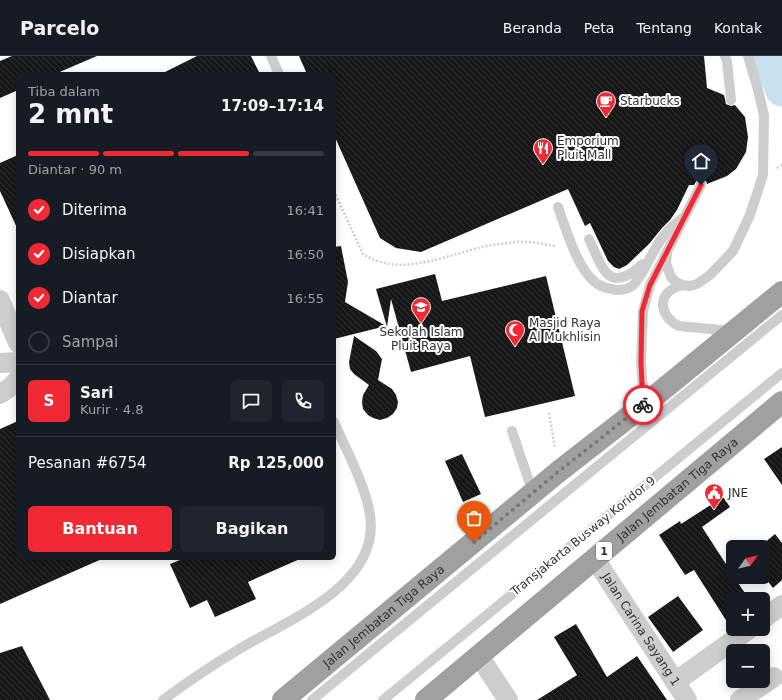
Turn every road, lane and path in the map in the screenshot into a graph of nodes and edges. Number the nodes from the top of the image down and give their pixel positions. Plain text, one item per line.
1 (271, 56) edge
2 (725, 56) edge
3 (748, 56) edge
4 (278, 72) dead end
5 (731, 100) dead end
6 (701, 185) dead end
7 (336, 195) edge
8 (558, 207) dead end
9 (686, 215) junction
10 (589, 239) dead end
11 (572, 247) junction
12 (667, 252) junction
13 (649, 259) junction
14 (782, 274) edge
15 (682, 286) junction
16 (0, 300) edge
17 (777, 304) edge
18 (733, 332) junction
19 (16, 338) edge
20 (16, 362) edge
21 (0, 363) edge
22 (782, 373) edge
23 (16, 381) edge
24 (0, 394) edge
25 (782, 402) edge
26 (644, 405) junction
27 (549, 413) dead end
28 (336, 427) edge
29 (512, 431) dead end
30 (555, 451) dead end
31 (533, 493) junction
32 (595, 559) junction
33 (782, 605) edge
34 (770, 614) edge
35 (739, 636) edge
36 (479, 656) junction
37 (774, 677) dead end
38 (675, 682) junction
39 (162, 700) edge
40 (283, 700) edge
41 (312, 700) edge
42 (383, 700) edge
43 (426, 700) edge
44 (508, 700) edge
45 (687, 700) edge
46 (740, 700) edge

1 - 4 lane
2 - 5 lane
3 - 15 lane
6 - 9 lane
7 - 11 path
8 - 11 lane
9 - 12 lane
9 - 13 lane
10 - 13 lane
11 - 13 lane
12 - 15 lane
12 - 26 lane
14 - 17 highway
15 - 18 lane
16 - 19 street
17 - 18 highway, Jalan Jembatan Tiga Raya
17 - 41 lane
18 - 26 highway, Jalan Jembatan Tiga Raya
20 - 21 street
22 - 42 lane, Transjakarta Busway Koridor 9
23 - 24 street
25 - 32 highway, Jalan Jembatan Tiga Raya / 1
26 - 31 highway, Jalan Jembatan Tiga Raya
27 - 30 path
28 - 39 lane
29 - 31 lane
31 - 40 highway, Jalan Jembatan Tiga Raya
32 - 36 highway, Jalan Jembatan Tiga Raya / 1
32 - 38 street, Jalan Carina Sayang 1
33 - 34 street
35 - 38 street
36 - 43 highway, Jalan Jembatan Tiga Raya / 1
36 - 44 street
37 - 46 street
38 - 45 street, Jalan Carina Sayang 1

